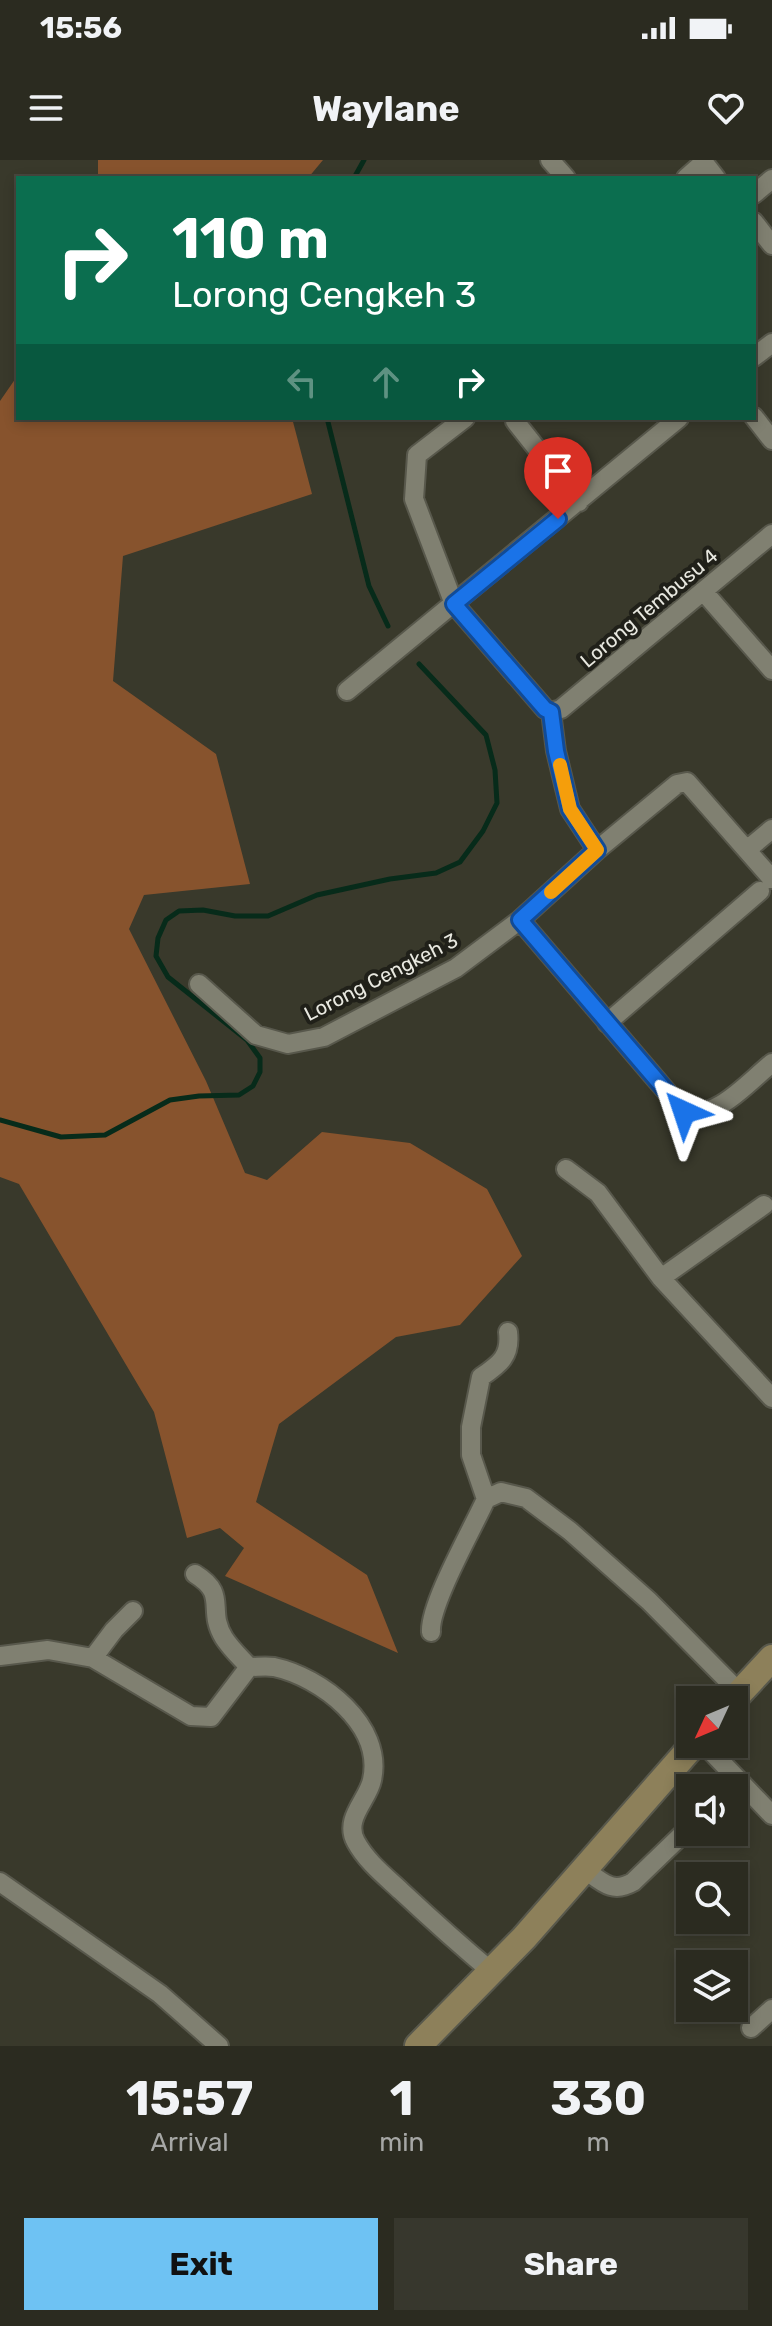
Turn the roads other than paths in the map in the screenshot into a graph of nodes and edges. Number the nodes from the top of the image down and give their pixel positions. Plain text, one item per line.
1 (550, 160) edge
2 (703, 162) edge
3 (564, 176) edge
4 (688, 176) edge
5 (772, 179) edge
6 (756, 192) edge
7 (756, 225) edge
8 (772, 245) edge
9 (772, 343) edge
10 (756, 355) edge
11 (462, 420) edge
12 (677, 420) edge
13 (756, 420) edge
14 (515, 421) dead end
15 (772, 440) edge
16 (579, 502) junction
17 (772, 534) edge
18 (703, 591) junction
19 (454, 604) junction
20 (772, 670) edge
21 (347, 691) dead end
22 (551, 712) junction
23 (772, 829) edge
24 (748, 849) junction
25 (597, 850) junction
26 (766, 885) edge
27 (520, 920) junction
28 (199, 984) dead end
29 (607, 1023) junction
30 (772, 1063) edge
31 (566, 1169) dead end
32 (764, 1205) dead end
33 (661, 1278) junction
34 (508, 1332) dead end
35 (772, 1398) edge
36 (486, 1499) junction
37 (195, 1574) dead end
38 (133, 1611) dead end
39 (431, 1632) dead end
40 (0, 1656) edge
41 (93, 1658) junction
42 (772, 1658) edge
43 (249, 1667) junction
44 (727, 1686) edge
45 (745, 1686) edge
46 (682, 1758) edge
47 (748, 1795) edge
48 (772, 1815) edge
49 (676, 1841) edge
50 (584, 1869) junction
51 (0, 1882) edge
52 (492, 1972) junction
53 (772, 2009) edge
54 (751, 2028) dead end
55 (219, 2046) edge
56 (418, 2046) edge

1 - 3 street
2 - 4 street
5 - 6 street
7 - 8 street
9 - 10 street
11 - 19 street
12 - 16 street
13 - 15 street
14 - 16 street
16 - 19 street
17 - 18 street, Lorong Tembusu 4
18 - 20 street
18 - 22 street, Lorong Tembusu 4
19 - 21 street
19 - 22 street
22 - 25 street
23 - 24 street
24 - 25 street, Lorong Cengkeh 3
24 - 26 street
25 - 27 street, Lorong Cengkeh 3
26 - 29 street
27 - 28 street, Lorong Cengkeh 3
27 - 29 street
29 - 30 street
31 - 33 street
32 - 33 street
33 - 35 street
34 - 36 street
36 - 39 street
36 - 44 street
37 - 43 street
38 - 41 street
40 - 41 street
41 - 43 street
42 - 45 main road
43 - 52 street
46 - 50 main road
47 - 48 street
49 - 50 street
50 - 52 main road
51 - 55 street
52 - 56 main road
53 - 54 street

